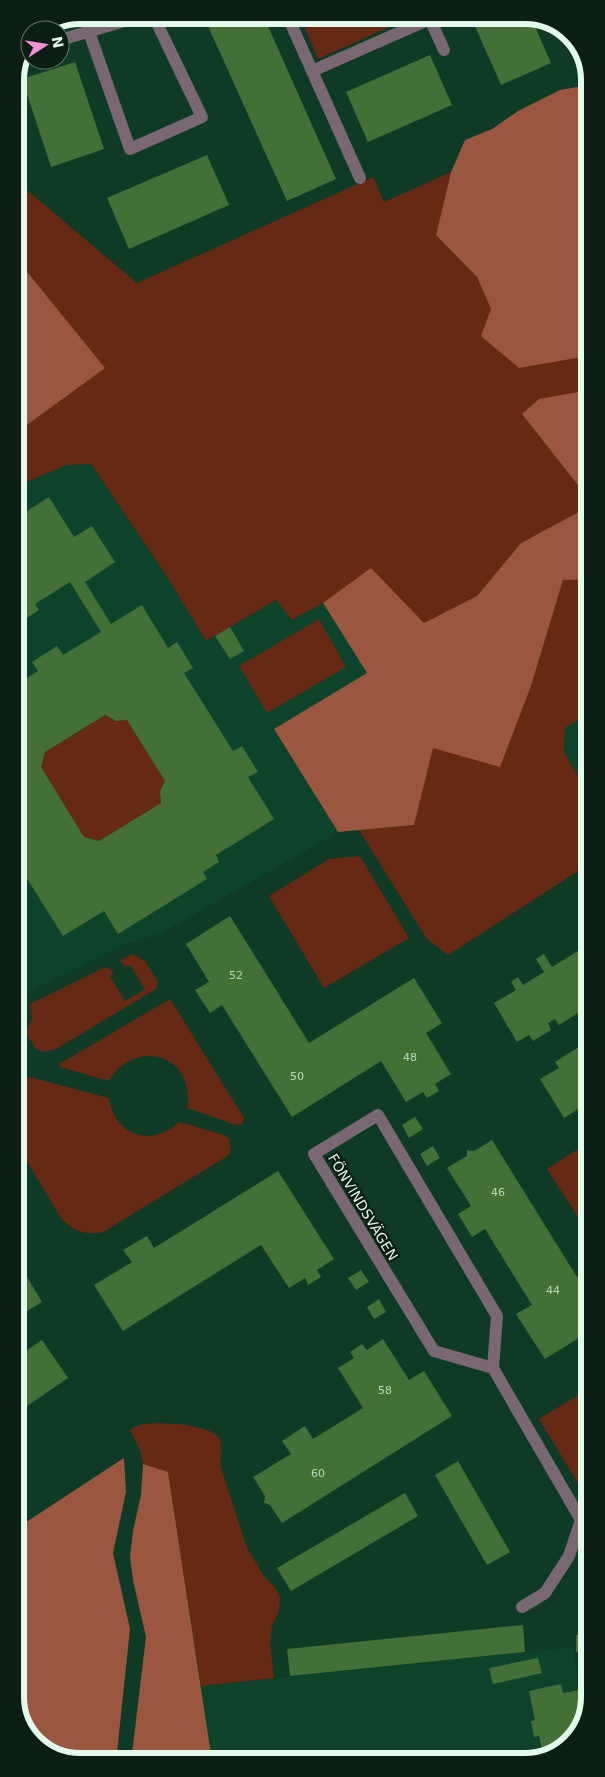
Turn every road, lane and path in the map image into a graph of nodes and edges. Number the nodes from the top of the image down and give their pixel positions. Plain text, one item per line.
1 (115, 24) edge
2 (158, 24) edge
3 (290, 24) edge
4 (414, 24) edge
5 (432, 24) edge
6 (89, 32) junction
7 (70, 37) edge
8 (444, 50) dead end
9 (312, 71) junction
10 (360, 178) dead end
11 (493, 1368) junction
12 (581, 1514) edge
13 (581, 1529) edge
14 (522, 1607) dead end

1 - 6 lane
2 - 6 lane
3 - 9 lane
4 - 9 lane
5 - 8 lane
6 - 7 lane
9 - 10 lane
11 - 11 lane, FÖNVINDSVÄGEN
11 - 12 lane
13 - 14 lane

